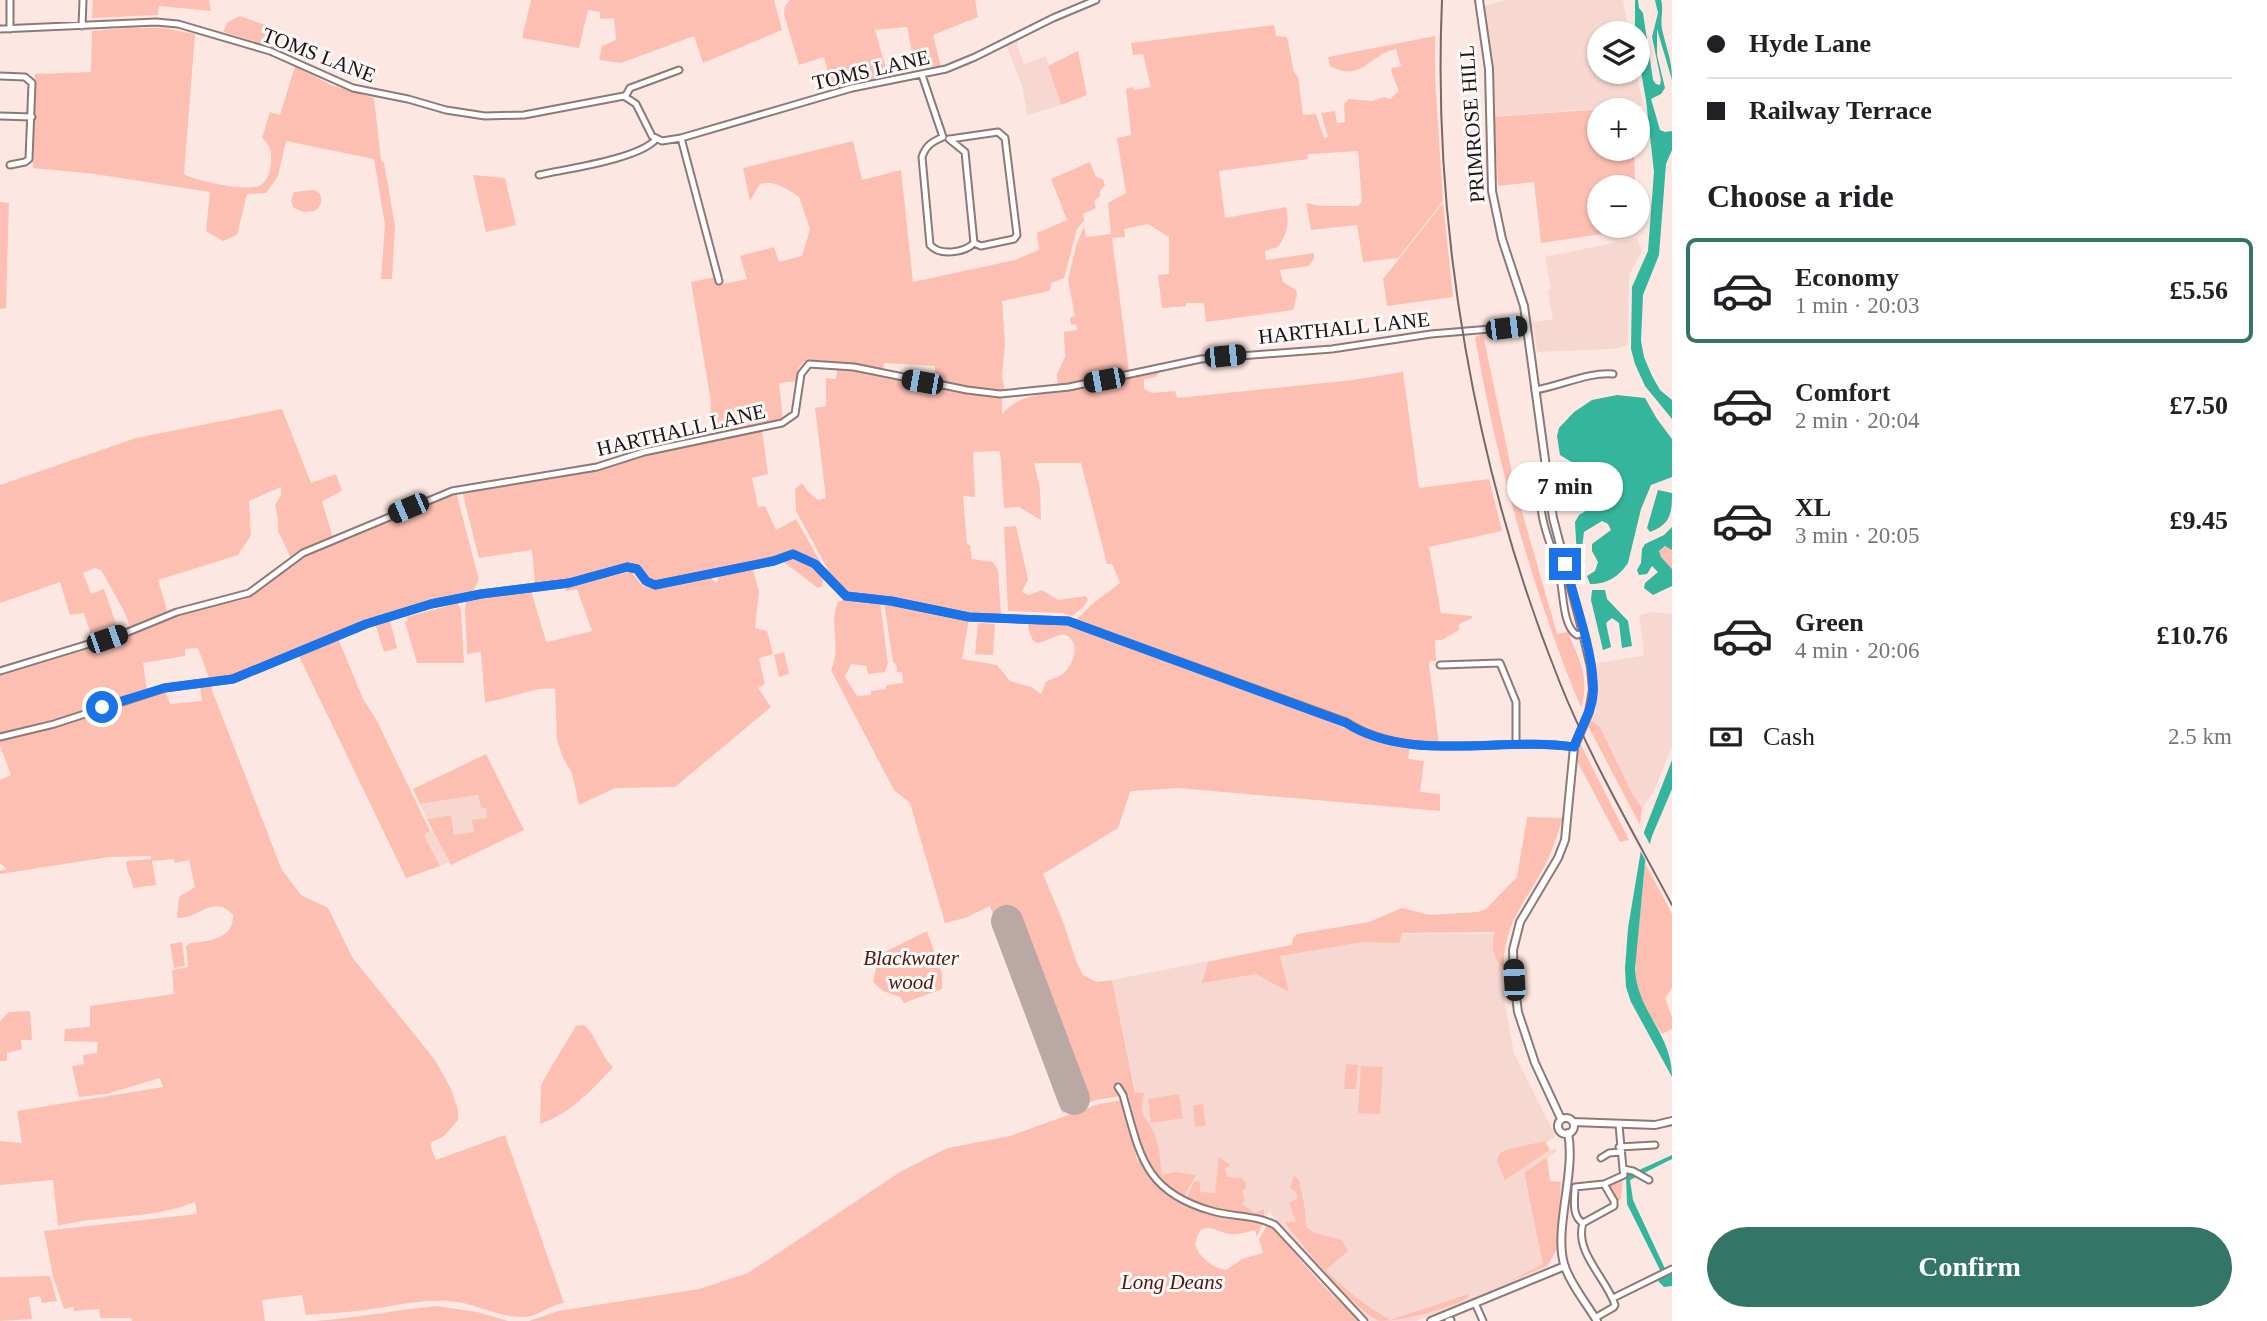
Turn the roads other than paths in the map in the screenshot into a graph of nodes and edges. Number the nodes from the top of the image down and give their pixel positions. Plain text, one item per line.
1 (10, 0) edge
2 (83, 0) edge
3 (1096, 0) edge
4 (1479, 0) edge
5 (82, 26) junction
6 (0, 29) edge
7 (10, 29) junction
8 (679, 70) dead end
9 (922, 75) junction
10 (0, 76) edge
11 (625, 97) junction
12 (0, 116) edge
13 (32, 117) junction
14 (968, 136) junction
15 (681, 138) junction
16 (947, 138) junction
17 (656, 139) junction
18 (963, 150) junction
19 (10, 165) dead end
20 (538, 175) dead end
21 (974, 243) junction
22 (719, 281) dead end
23 (1527, 326) junction
24 (1613, 374) dead end
25 (1535, 390) junction
26 (1548, 484) junction
27 (1583, 633) junction
28 (1440, 665) dead end
29 (0, 671) edge
30 (0, 737) edge
31 (1516, 744) junction
32 (1574, 747) junction
33 (1118, 1087) dead end
34 (1561, 1119) junction
35 (1672, 1121) edge
36 (1573, 1122) junction
37 (1619, 1125) junction
38 (1568, 1133) junction
39 (1655, 1145) dead end
40 (1620, 1150) junction
41 (1601, 1158) dead end
42 (1623, 1169) junction
43 (1649, 1180) dead end
44 (1604, 1184) junction
45 (1583, 1223) junction
46 (1565, 1266) junction
47 (1670, 1270) edge
48 (1613, 1298) junction
49 (1475, 1303) junction
50 (1596, 1320) edge
51 (1364, 1321) edge
52 (1431, 1321) edge
53 (1483, 1321) edge

1 - 7 street
2 - 5 street
3 - 9 street, TOMS LANE
4 - 23 street, PRIMROSE HILL
5 - 7 street, TOMS LANE
5 - 11 street, TOMS LANE
6 - 7 street, TOMS LANE
8 - 11 street, TOMS LANE
9 - 15 street, TOMS LANE
9 - 16 street
10 - 13 street
11 - 17 street
12 - 13 street
13 - 19 street
14 - 16 street
14 - 18 street
14 - 21 street
15 - 17 street, TOMS LANE
15 - 22 street
16 - 18 street
16 - 21 street
17 - 20 street
18 - 21 street
23 - 25 street, PRIMROSE HILL
23 - 29 street, HARTHALL LANE
24 - 25 street
25 - 26 street, PRIMROSE HILL
26 - 27 street, PRIMROSE HILL
26 - 27 street
27 - 32 street, PRIMROSE HILL
28 - 31 street
30 - 31 street
31 - 32 street
32 - 34 street, PRIMROSE HILL
33 - 51 street
34 - 36 street
34 - 38 street
35 - 37 street
36 - 37 street
36 - 38 street
37 - 40 street
38 - 46 street
39 - 40 street
40 - 41 street
40 - 42 street
42 - 43 street
42 - 44 street
44 - 45 street
44 - 45 street
45 - 48 street
46 - 49 street
46 - 50 street
47 - 48 street
48 - 50 street
49 - 52 street
49 - 53 street

